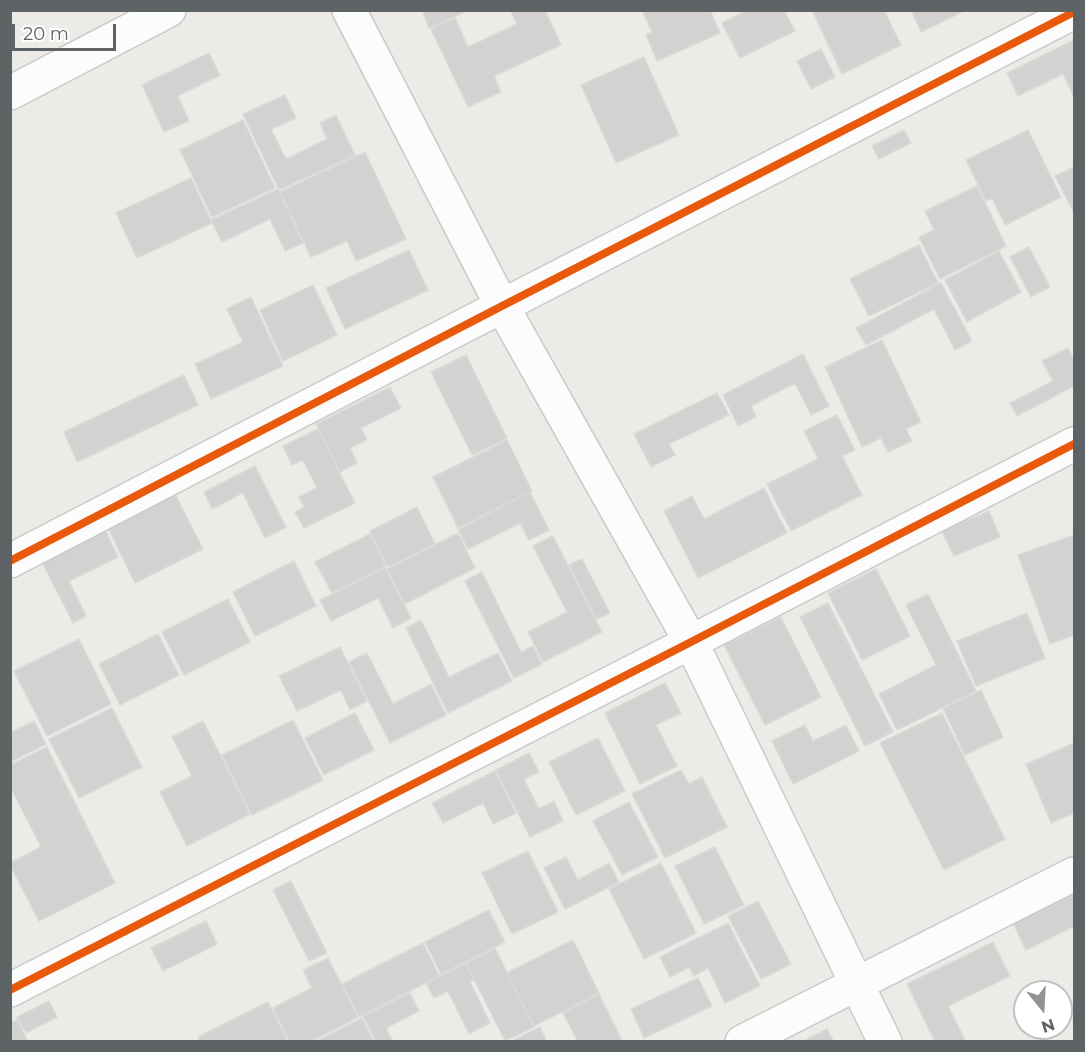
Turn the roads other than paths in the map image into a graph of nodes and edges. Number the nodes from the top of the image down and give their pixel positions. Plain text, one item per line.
1 (170, 10) edge
2 (349, 10) edge
3 (1074, 12) edge
4 (10, 93) edge
5 (502, 306) junction
6 (1074, 444) edge
7 (10, 561) edge
8 (691, 642) junction
9 (1074, 874) edge
10 (857, 983) junction
11 (10, 990) edge
12 (742, 1041) edge
13 (885, 1041) edge

1 - 4 street
2 - 5 street
3 - 5 street
5 - 7 street
5 - 8 street
6 - 8 street
8 - 10 street
8 - 11 street
9 - 10 street
10 - 12 street
10 - 13 street

